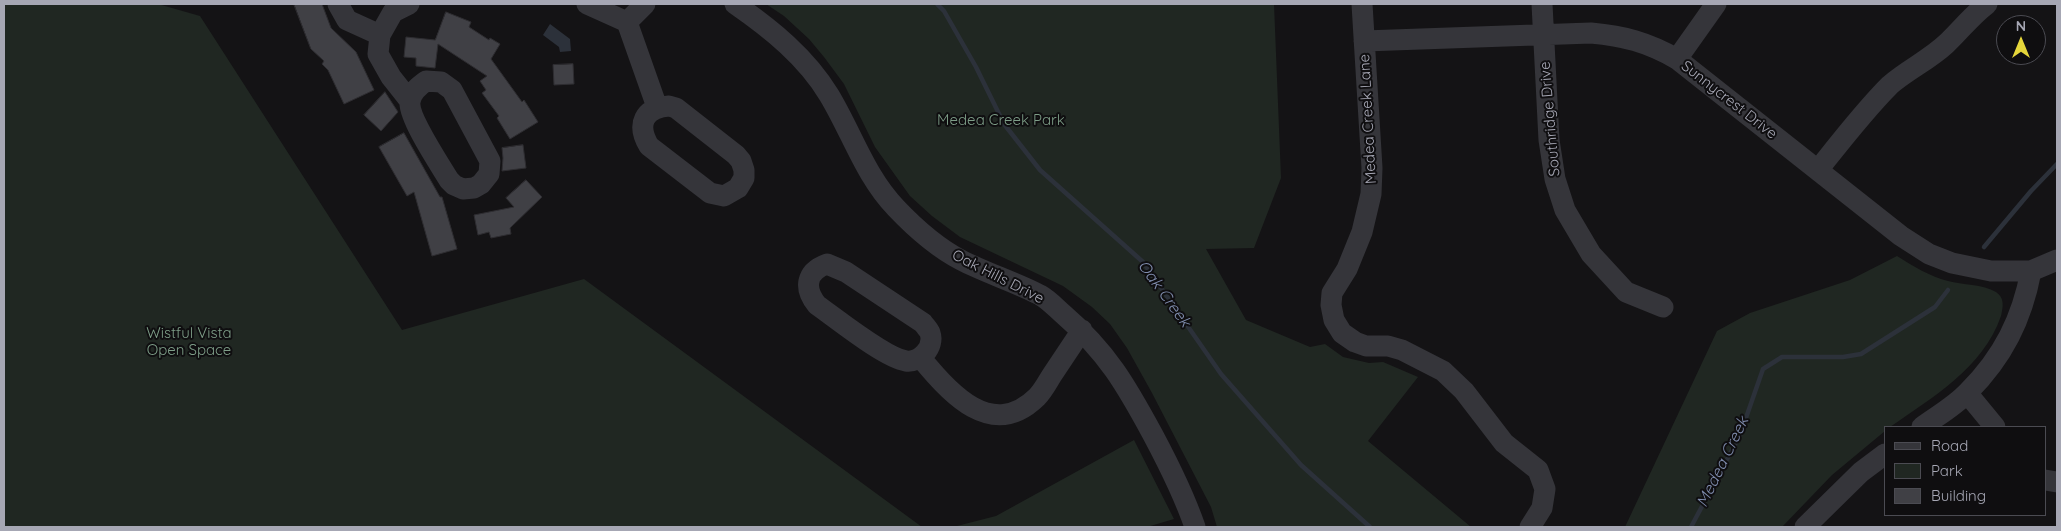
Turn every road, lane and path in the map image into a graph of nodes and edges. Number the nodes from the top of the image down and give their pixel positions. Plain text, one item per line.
1 (338, 4) edge
2 (587, 4) edge
3 (645, 4) edge
4 (735, 4) edge
5 (1362, 4) edge
6 (1542, 4) edge
7 (1716, 4) edge
8 (1986, 4) edge
9 (396, 7) edge
10 (627, 22) junction
11 (1543, 34) junction
12 (380, 35) junction
13 (1364, 41) junction
14 (1677, 59) junction
15 (410, 101) junction
16 (657, 107) junction
17 (1818, 170) junction
18 (2057, 260) edge
19 (2031, 271) junction
20 (1663, 307) dead end
21 (1082, 330) junction
22 (921, 358) junction
23 (1967, 393) junction
24 (1923, 426) edge
25 (1994, 426) edge
26 (1884, 455) edge
27 (1195, 527) edge
28 (1530, 527) edge
29 (1805, 527) edge

1 - 12 street
2 - 10 street
3 - 10 street
4 - 21 street, Oak Hills Drive
5 - 13 street, Medea Creek Lane
6 - 11 street, Southridge Drive
7 - 14 street
8 - 17 street
9 - 12 street
10 - 16 street
11 - 13 street, Sunnycrest Drive
11 - 14 street, Sunnycrest Drive
11 - 20 street, Southridge Drive
12 - 15 street
13 - 28 street, Medea Creek Lane
14 - 17 street, Sunnycrest Drive
15 - 15 street
16 - 16 street
17 - 19 street, Sunnycrest Drive
18 - 19 street, Sunnycrest Drive
19 - 23 street
21 - 22 street
21 - 27 street, Oak Hills Drive
22 - 22 street
23 - 24 street
23 - 25 street
26 - 29 street

